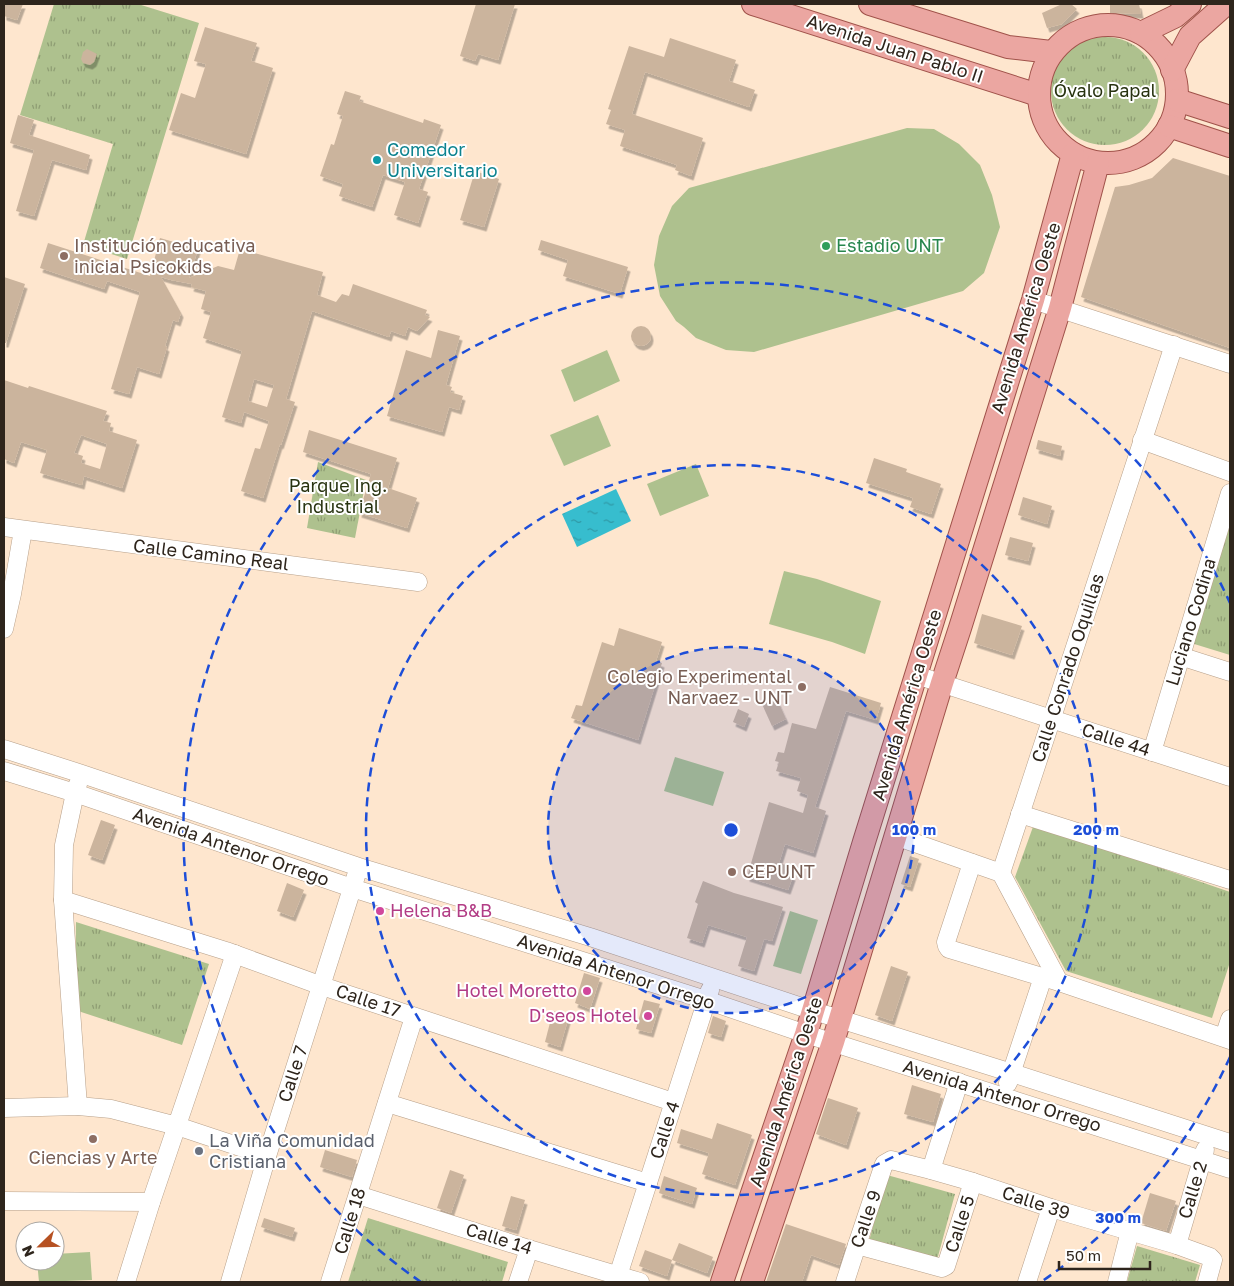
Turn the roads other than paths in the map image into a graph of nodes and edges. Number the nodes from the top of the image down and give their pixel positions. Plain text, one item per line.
1 (753, 4) edge
2 (870, 4) edge
3 (1190, 4) edge
4 (1226, 4) edge
5 (1141, 33) junction
6 (1051, 52) junction
7 (1172, 70) junction
8 (1038, 95) junction
9 (1177, 100) junction
10 (1230, 117) edge
11 (1169, 126) junction
12 (1230, 146) edge
13 (1074, 154) junction
14 (1098, 163) junction
15 (1032, 300) junction
16 (1060, 308) junction
17 (1174, 345) junction
18 (1230, 364) edge
19 (1142, 440) junction
20 (1230, 472) edge
21 (1230, 493) edge
22 (4, 528) edge
23 (23, 530) junction
24 (418, 582) dead end
25 (4, 629) edge
26 (1180, 656) junction
27 (1230, 672) edge
28 (916, 675) junction
29 (942, 683) junction
30 (1051, 719) junction
31 (4, 749) edge
32 (1152, 752) junction
33 (4, 771) edge
34 (82, 774) junction
35 (1230, 777) edge
36 (75, 794) junction
37 (1020, 814) junction
38 (895, 836) junction
39 (972, 863) junction
40 (359, 866) junction
41 (1001, 872) junction
42 (1230, 880) edge
43 (352, 888) junction
44 (63, 900) junction
45 (235, 954) junction
46 (714, 978) junction
47 (1050, 979) junction
48 (322, 986) junction
49 (706, 1000) junction
50 (814, 1011) junction
51 (414, 1017) junction
52 (840, 1019) junction
53 (1230, 1019) edge
54 (806, 1034) junction
55 (900, 1038) junction
56 (1227, 1038) edge
57 (834, 1042) junction
58 (893, 1062) junction
59 (1012, 1073) junction
60 (959, 1082) junction
61 (1004, 1096) junction
62 (674, 1102) junction
63 (387, 1103) junction
64 (78, 1106) junction
65 (4, 1108) edge
66 (176, 1126) junction
67 (1210, 1136) junction
68 (1230, 1143) edge
69 (267, 1156) junction
70 (1202, 1159) junction
71 (890, 1160) joint
72 (1230, 1169) edge
73 (931, 1170) junction
74 (973, 1182) junction
75 (648, 1183) junction
76 (358, 1195) junction
77 (4, 1201) edge
78 (151, 1202) junction
79 (1051, 1208) junction
80 (1130, 1231) junction
81 (857, 1245) junction
82 (1176, 1245) junction
83 (529, 1249) junction
84 (617, 1279) edge
85 (126, 1282) edge
86 (230, 1282) edge
87 (330, 1282) edge
88 (518, 1282) edge
89 (640, 1282) edge
90 (722, 1282) edge
91 (752, 1282) edge
92 (845, 1282) edge
93 (1027, 1282) edge
94 (1117, 1282) edge
95 (1206, 1282) edge

1 - 8 main road, Avenida Juan Pablo II
2 - 6 main road, Avenida Juan Pablo II
3 - 5 main road
4 - 7 main road
5 - 6 main road
5 - 7 main road
6 - 8 main road
7 - 9 main road
8 - 13 main road
9 - 10 main road
9 - 11 main road
11 - 12 main road
11 - 14 main road
13 - 14 main road
13 - 15 main road, Avenida América Oeste
14 - 16 main road, Avenida América Oeste
15 - 16 street
15 - 28 main road, Avenida América Oeste
16 - 17 street
16 - 29 main road, Avenida América Oeste
17 - 18 street
17 - 19 street, Calle Conrado Oquillas
19 - 20 street
19 - 30 street, Calle Conrado Oquillas
21 - 26 street, Luciano Codina
22 - 23 street, Calle Camino Real
23 - 24 street, Calle Camino Real
23 - 25 street
26 - 27 street
26 - 32 street, Luciano Codina
28 - 29 street, Calle 44
28 - 50 main road, Avenida América Oeste
29 - 30 street, Calle 44
29 - 38 main road, Avenida América Oeste
30 - 32 street, Calle 44
30 - 37 street, Calle Conrado Oquillas
31 - 34 street, Avenida Antenor Orrego
32 - 35 street, Calle 44
33 - 36 street, Avenida Antenor Orrego
34 - 36 street
34 - 40 street, Avenida Antenor Orrego
36 - 43 street, Avenida Antenor Orrego
36 - 44 street
37 - 41 street, Calle Conrado Oquillas
37 - 42 street
38 - 39 street
38 - 52 main road, Avenida América Oeste
39 - 41 street
39 - 47 street
40 - 43 street, Calle 7
40 - 46 street, Avenida Antenor Orrego
41 - 47 street
43 - 48 street, Calle 7
43 - 49 street, Avenida Antenor Orrego
44 - 45 street, Calle 17
44 - 64 street
45 - 48 street, Calle 17
45 - 66 street
46 - 49 street, Calle 4
46 - 50 street, Avenida Antenor Orrego
47 - 56 street
47 - 59 street
48 - 51 street, Calle 17
48 - 69 street, Calle 7
49 - 54 street, Avenida Antenor Orrego
49 - 62 street, Calle 4
50 - 52 street, Avenida Antenor Orrego
50 - 54 main road, Avenida América Oeste
51 - 62 street, Calle 17
51 - 63 street, Calle 18
52 - 55 street, Avenida Antenor Orrego
52 - 57 main road, Avenida América Oeste
53 - 56 street
54 - 57 street, Avenida Antenor Orrego
54 - 90 main road, Avenida América Oeste
55 - 58 street
55 - 59 street, Avenida Antenor Orrego
57 - 58 street, Avenida Antenor Orrego
57 - 91 main road, Avenida América Oeste
58 - 60 street, Avenida Antenor Orrego
59 - 61 street
59 - 67 street, Avenida Antenor Orrego
60 - 61 street, Avenida Antenor Orrego
60 - 73 street
61 - 70 street, Avenida Antenor Orrego
62 - 75 street, Calle 4
63 - 75 street
63 - 76 street, Calle 18
64 - 65 street
64 - 66 street
66 - 69 street
66 - 78 street
67 - 68 street, Avenida Antenor Orrego
67 - 70 street, Calle 2
69 - 86 street, Calle 7
70 - 72 street, Avenida Antenor Orrego
70 - 82 street, Calle 2
71 - 73 street, Calle 39
71 - 81 street, Calle 9
73 - 74 street, Calle 39
74 - 79 street, Calle 39
74 - 81 street, Calle 5
75 - 84 street, Calle 4
76 - 83 street, Calle 14
76 - 87 street, Calle 18
77 - 78 street
78 - 85 street
79 - 80 street, Calle 39
79 - 93 street
80 - 82 street, Calle 39
80 - 94 street
81 - 92 street, Calle 9
82 - 95 street, Calle 39
83 - 84 street, Calle 14
83 - 88 street
84 - 89 street, Calle 14

